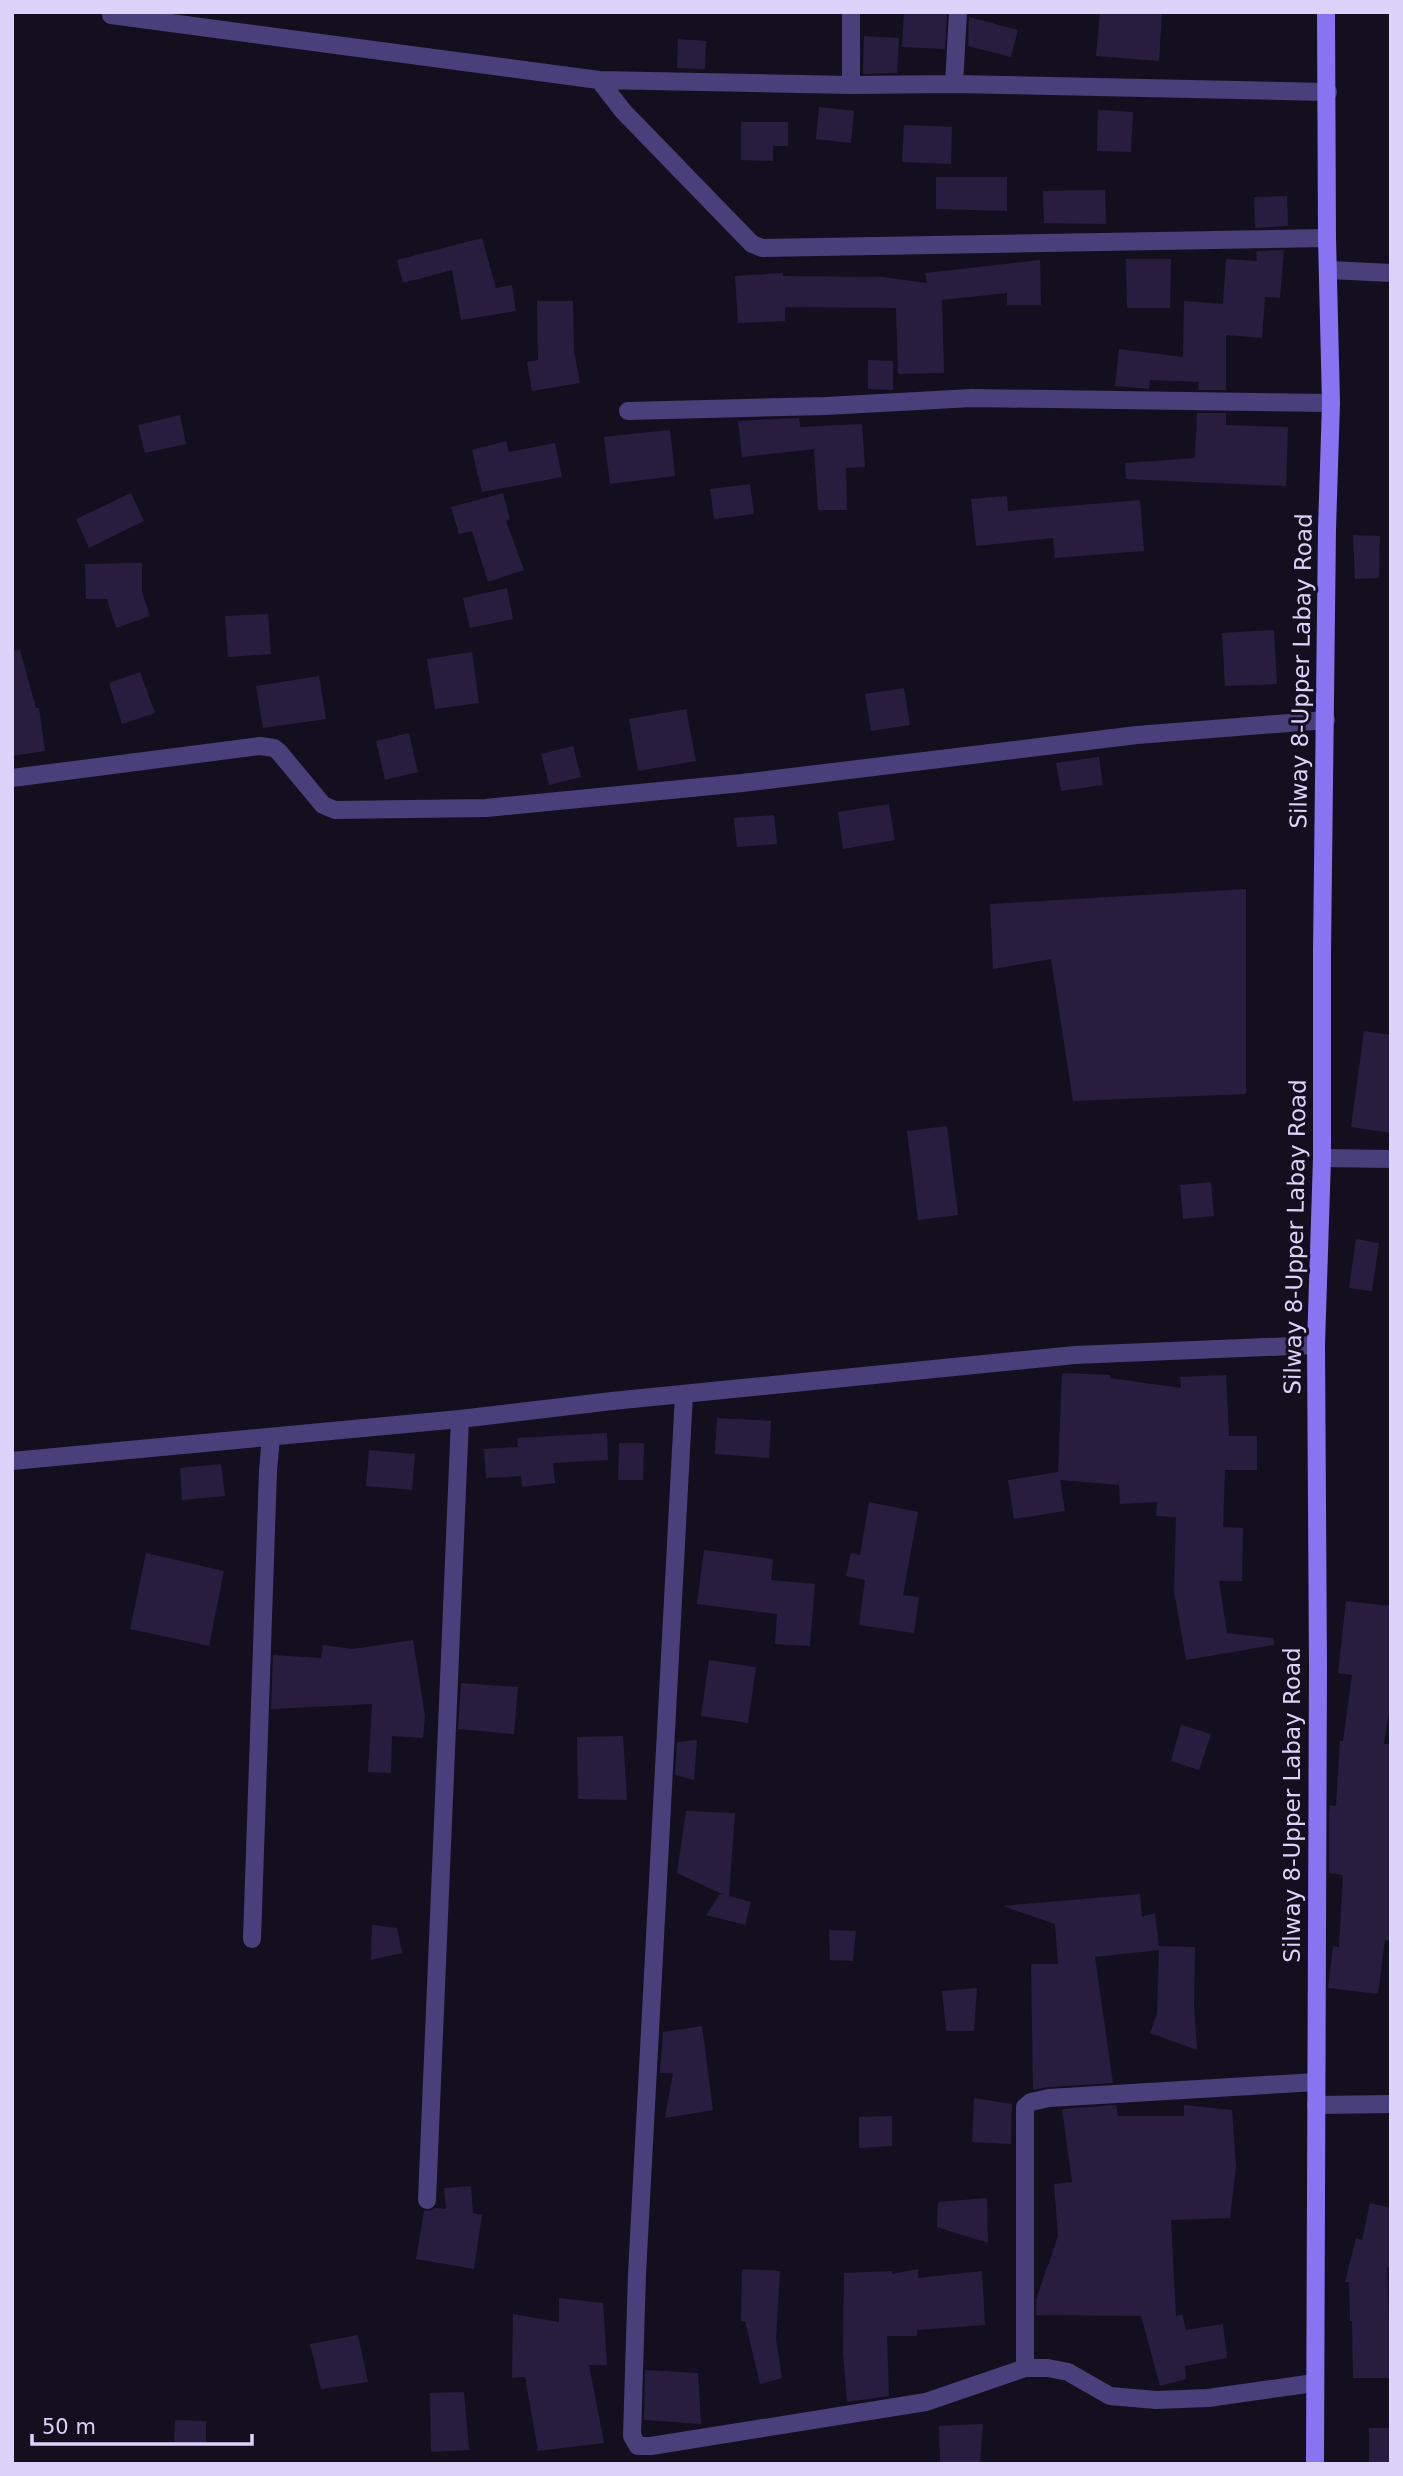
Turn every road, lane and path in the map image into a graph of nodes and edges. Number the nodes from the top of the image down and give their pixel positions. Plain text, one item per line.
1 (851, 12) edge
2 (958, 12) edge
3 (1326, 12) edge
4 (111, 15) dead end
5 (599, 80) junction
6 (954, 84) junction
7 (851, 85) junction
8 (1328, 92) junction
9 (1327, 238) junction
10 (1329, 270) junction
11 (1391, 273) edge
12 (1331, 403) junction
13 (628, 411) dead end
14 (1326, 720) junction
15 (12, 778) edge
16 (1322, 1158) junction
17 (1391, 1159) edge
18 (1316, 1345) junction
19 (684, 1394) junction
20 (460, 1419) junction
21 (271, 1437) junction
22 (12, 1461) edge
23 (252, 1940) dead end
24 (1316, 2082) junction
25 (1391, 2104) edge
26 (1316, 2105) junction
27 (427, 2200) dead end
28 (1025, 2368) junction
29 (1314, 2383) junction
30 (1315, 2464) edge

1 - 7 street
2 - 6 street
3 - 8 main road, Silway 8-Upper Labay Road
4 - 5 street
5 - 7 street
5 - 9 street
6 - 7 street
6 - 8 street
8 - 9 main road, Silway 8-Upper Labay Road
9 - 10 main road, Silway 8-Upper Labay Road
10 - 11 street
10 - 12 main road, Silway 8-Upper Labay Road
12 - 13 street
12 - 14 main road, Silway 8-Upper Labay Road
14 - 15 street
14 - 16 main road, Silway 8-Upper Labay Road
16 - 17 street
16 - 18 main road, Silway 8-Upper Labay Road
18 - 19 street
18 - 24 main road, Silway 8-Upper Labay Road
19 - 20 street
19 - 28 street
20 - 21 street
20 - 27 street
21 - 22 street
21 - 23 street
24 - 26 main road, Silway 8-Upper Labay Road
24 - 28 street
25 - 26 street
26 - 29 main road, Silway 8-Upper Labay Road
28 - 29 street
29 - 30 main road, Silway 8-Upper Labay Road

